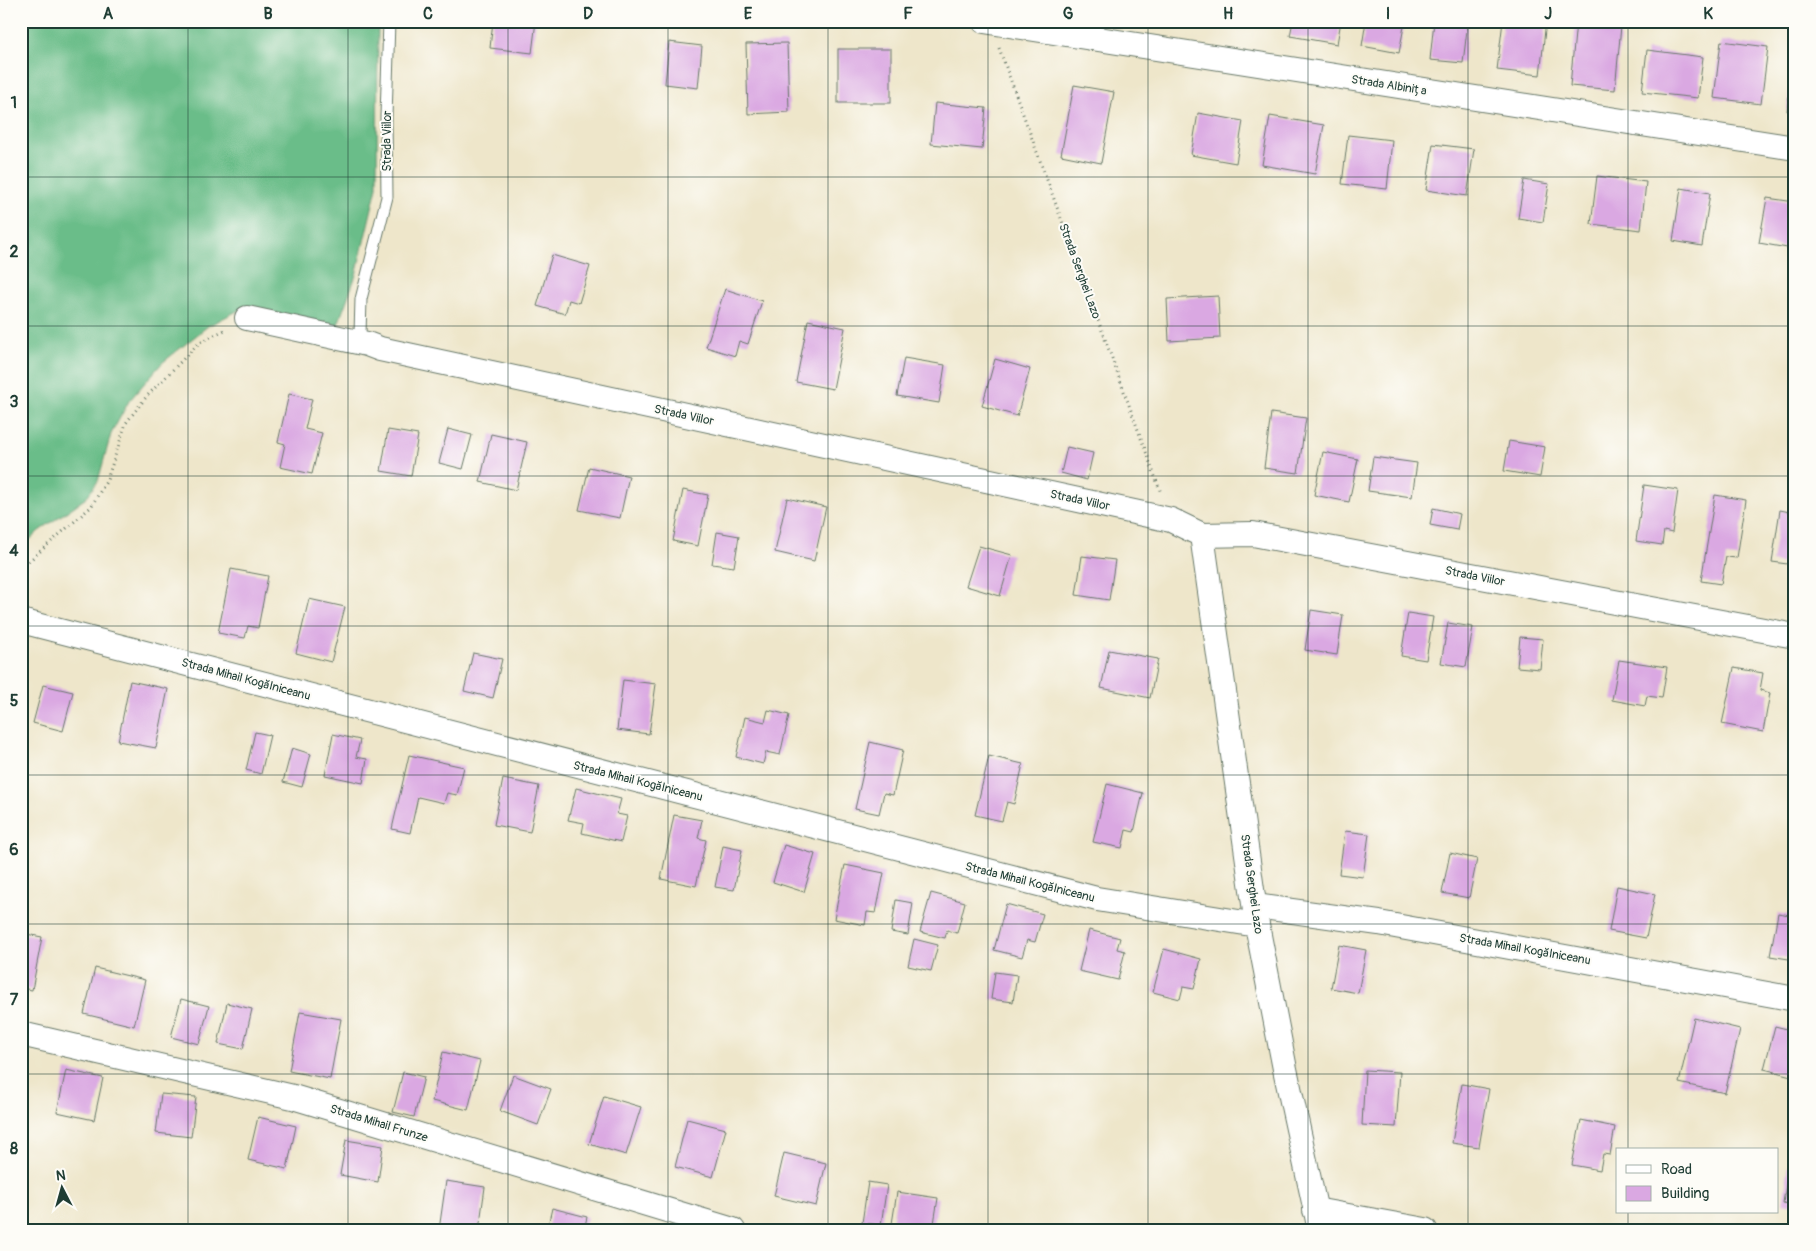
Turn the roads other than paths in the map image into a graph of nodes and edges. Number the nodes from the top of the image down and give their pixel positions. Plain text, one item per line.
1 (389, 21) edge
2 (987, 22) edge
3 (1795, 148) edge
4 (247, 318) road end
5 (367, 344) junction
6 (1202, 535) junction
7 (21, 621) edge
8 (1795, 636) edge
9 (1256, 916) junction
10 (1795, 999) edge
11 (21, 1034) edge
12 (1317, 1220) edge
13 (733, 1230) edge
14 (1424, 1230) edge

1 - 5 lane, Strada Viilor
2 - 3 street, Strada Albinița
4 - 5 street, Strada Viilor
5 - 6 street, Strada Viilor
6 - 8 street, Strada Viilor
6 - 9 street, Strada Serghei Lazo
7 - 9 street, Strada Mihail Kogălniceanu
9 - 10 street, Strada Mihail Kogălniceanu
9 - 12 street, Strada Serghei Lazo
11 - 13 street, Strada Mihail Frunze
12 - 14 street

